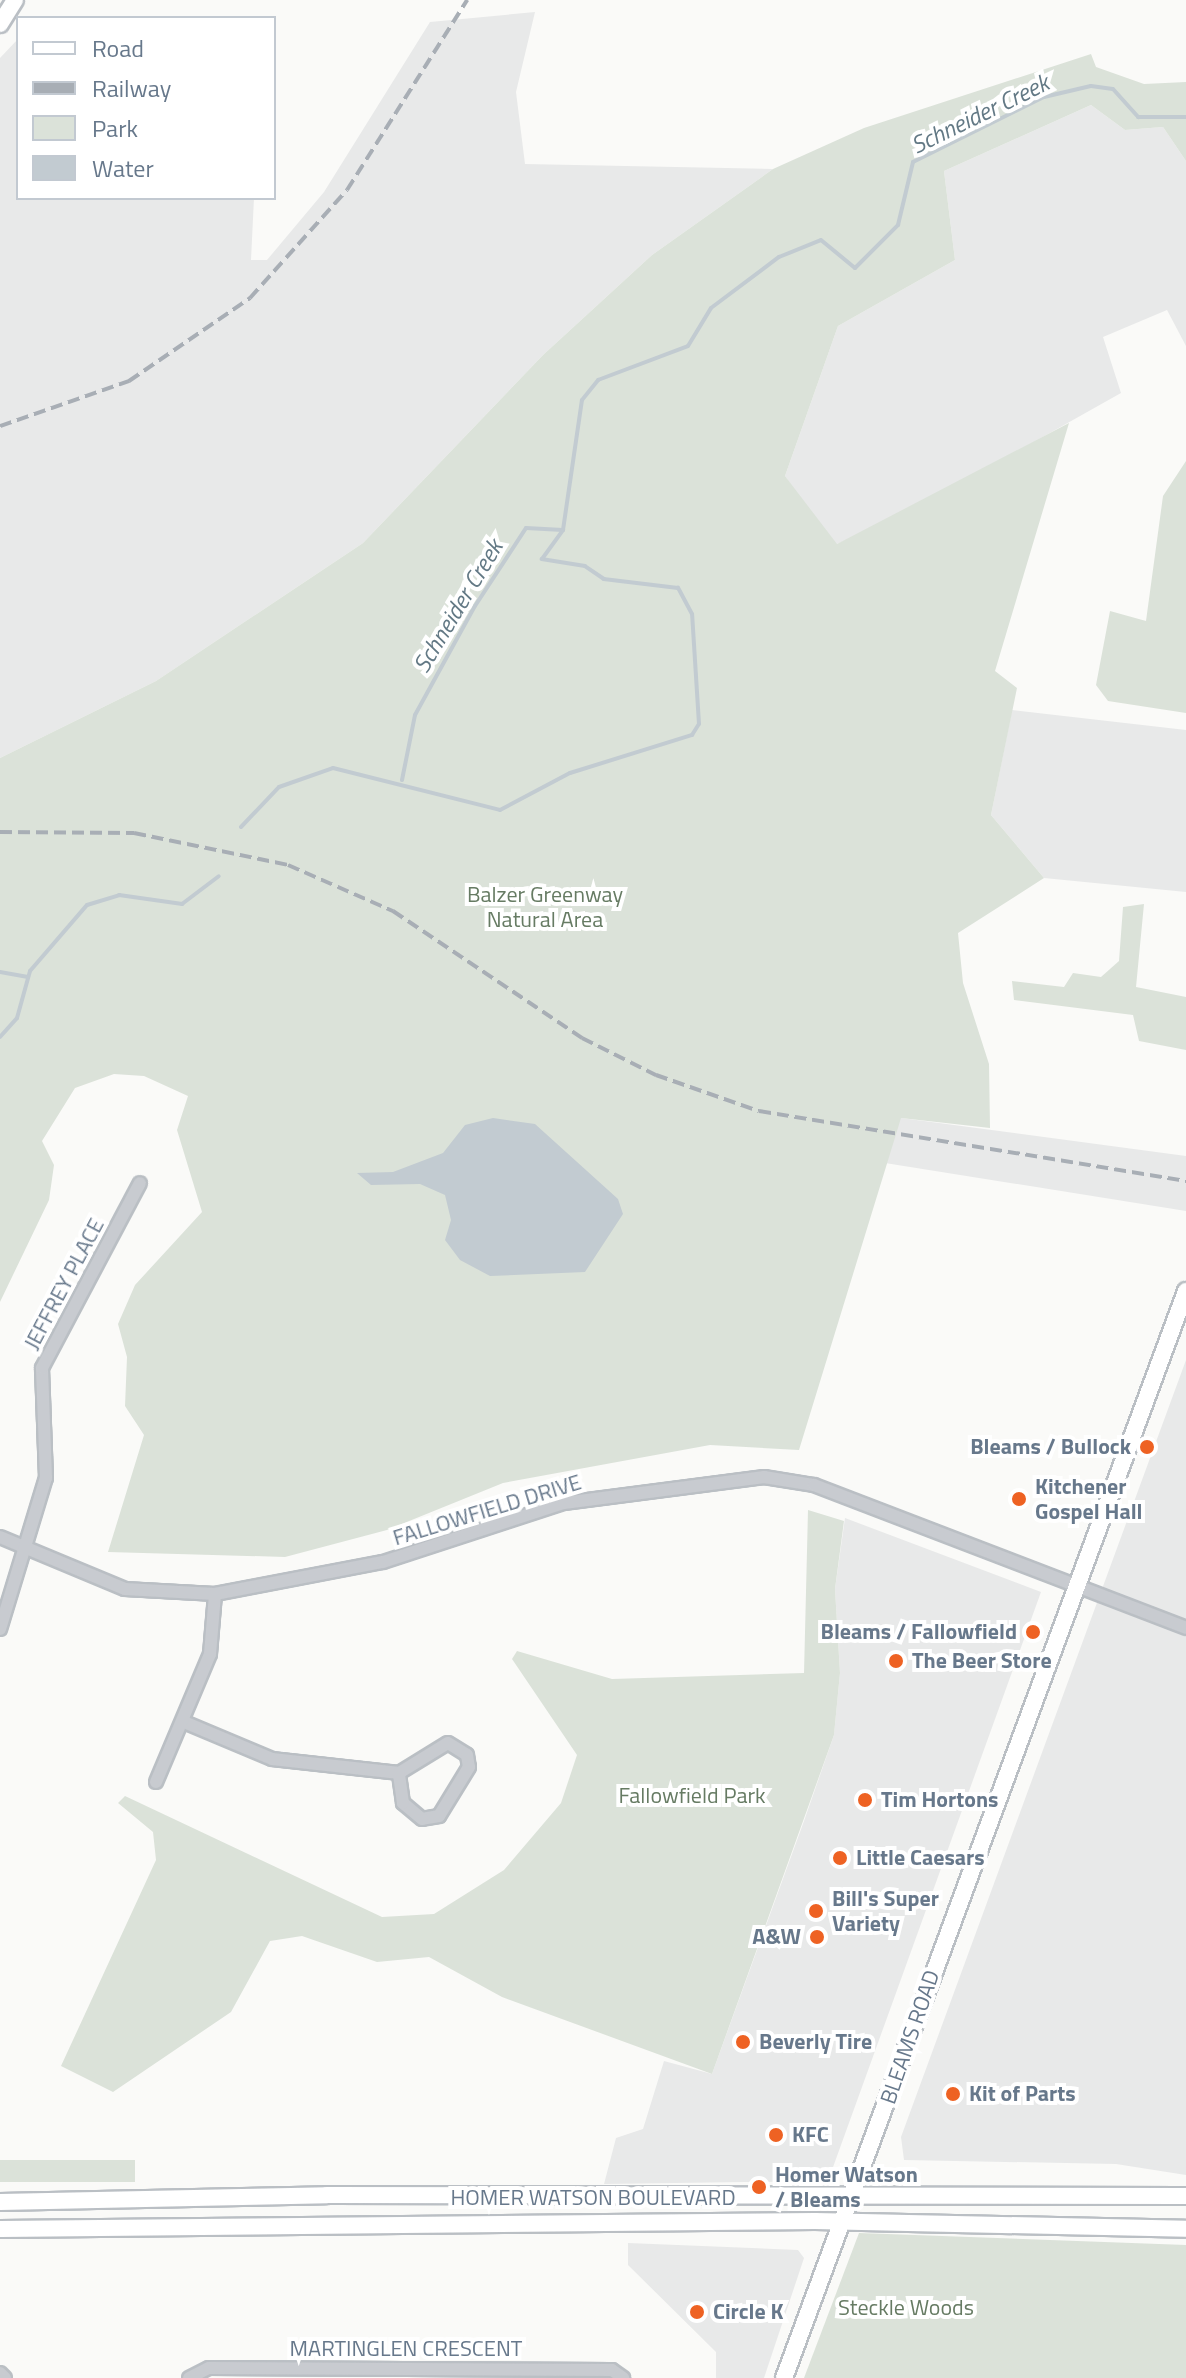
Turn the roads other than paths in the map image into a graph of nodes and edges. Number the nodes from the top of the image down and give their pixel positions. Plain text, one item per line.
1 (15, 0) edge
2 (0, 24) edge
3 (140, 1183) dead end
4 (1186, 1291) edge
5 (0, 1537) edge
6 (24, 1548) junction
7 (1076, 1582) junction
8 (215, 1594) junction
9 (1186, 1628) edge
10 (0, 1629) edge
11 (184, 1722) junction
12 (399, 1773) junction
13 (156, 1782) dead end
14 (1186, 2196) edge
15 (855, 2198) junction
16 (0, 2202) edge
17 (845, 2222) junction
18 (0, 2229) edge
19 (1186, 2229) edge
20 (0, 2373) edge
21 (5, 2378) edge
22 (189, 2378) edge
23 (623, 2378) edge
24 (784, 2378) edge

1 - 2 main road
3 - 6 street, JEFFREY PLACE
4 - 7 main road, BLEAMS ROAD
5 - 6 street, FALLOWFIELD DRIVE
6 - 8 street, FALLOWFIELD DRIVE
6 - 10 street, JEFFREY PLACE
7 - 8 street, FALLOWFIELD DRIVE
7 - 9 street, FALLOWFIELD DRIVE
7 - 15 main road, BLEAMS ROAD
8 - 11 street
11 - 12 street
11 - 13 street
12 - 12 street
14 - 15 main road, HOMER WATSON BOULEVARD
15 - 16 main road, HOMER WATSON BOULEVARD
15 - 17 main road, BLEAMS ROAD
17 - 18 main road, HOMER WATSON BOULEVARD
17 - 19 main road, HOMER WATSON BOULEVARD
17 - 24 main road, BLEAMS ROAD
20 - 21 street
22 - 23 street, MARTINGLEN CRESCENT

